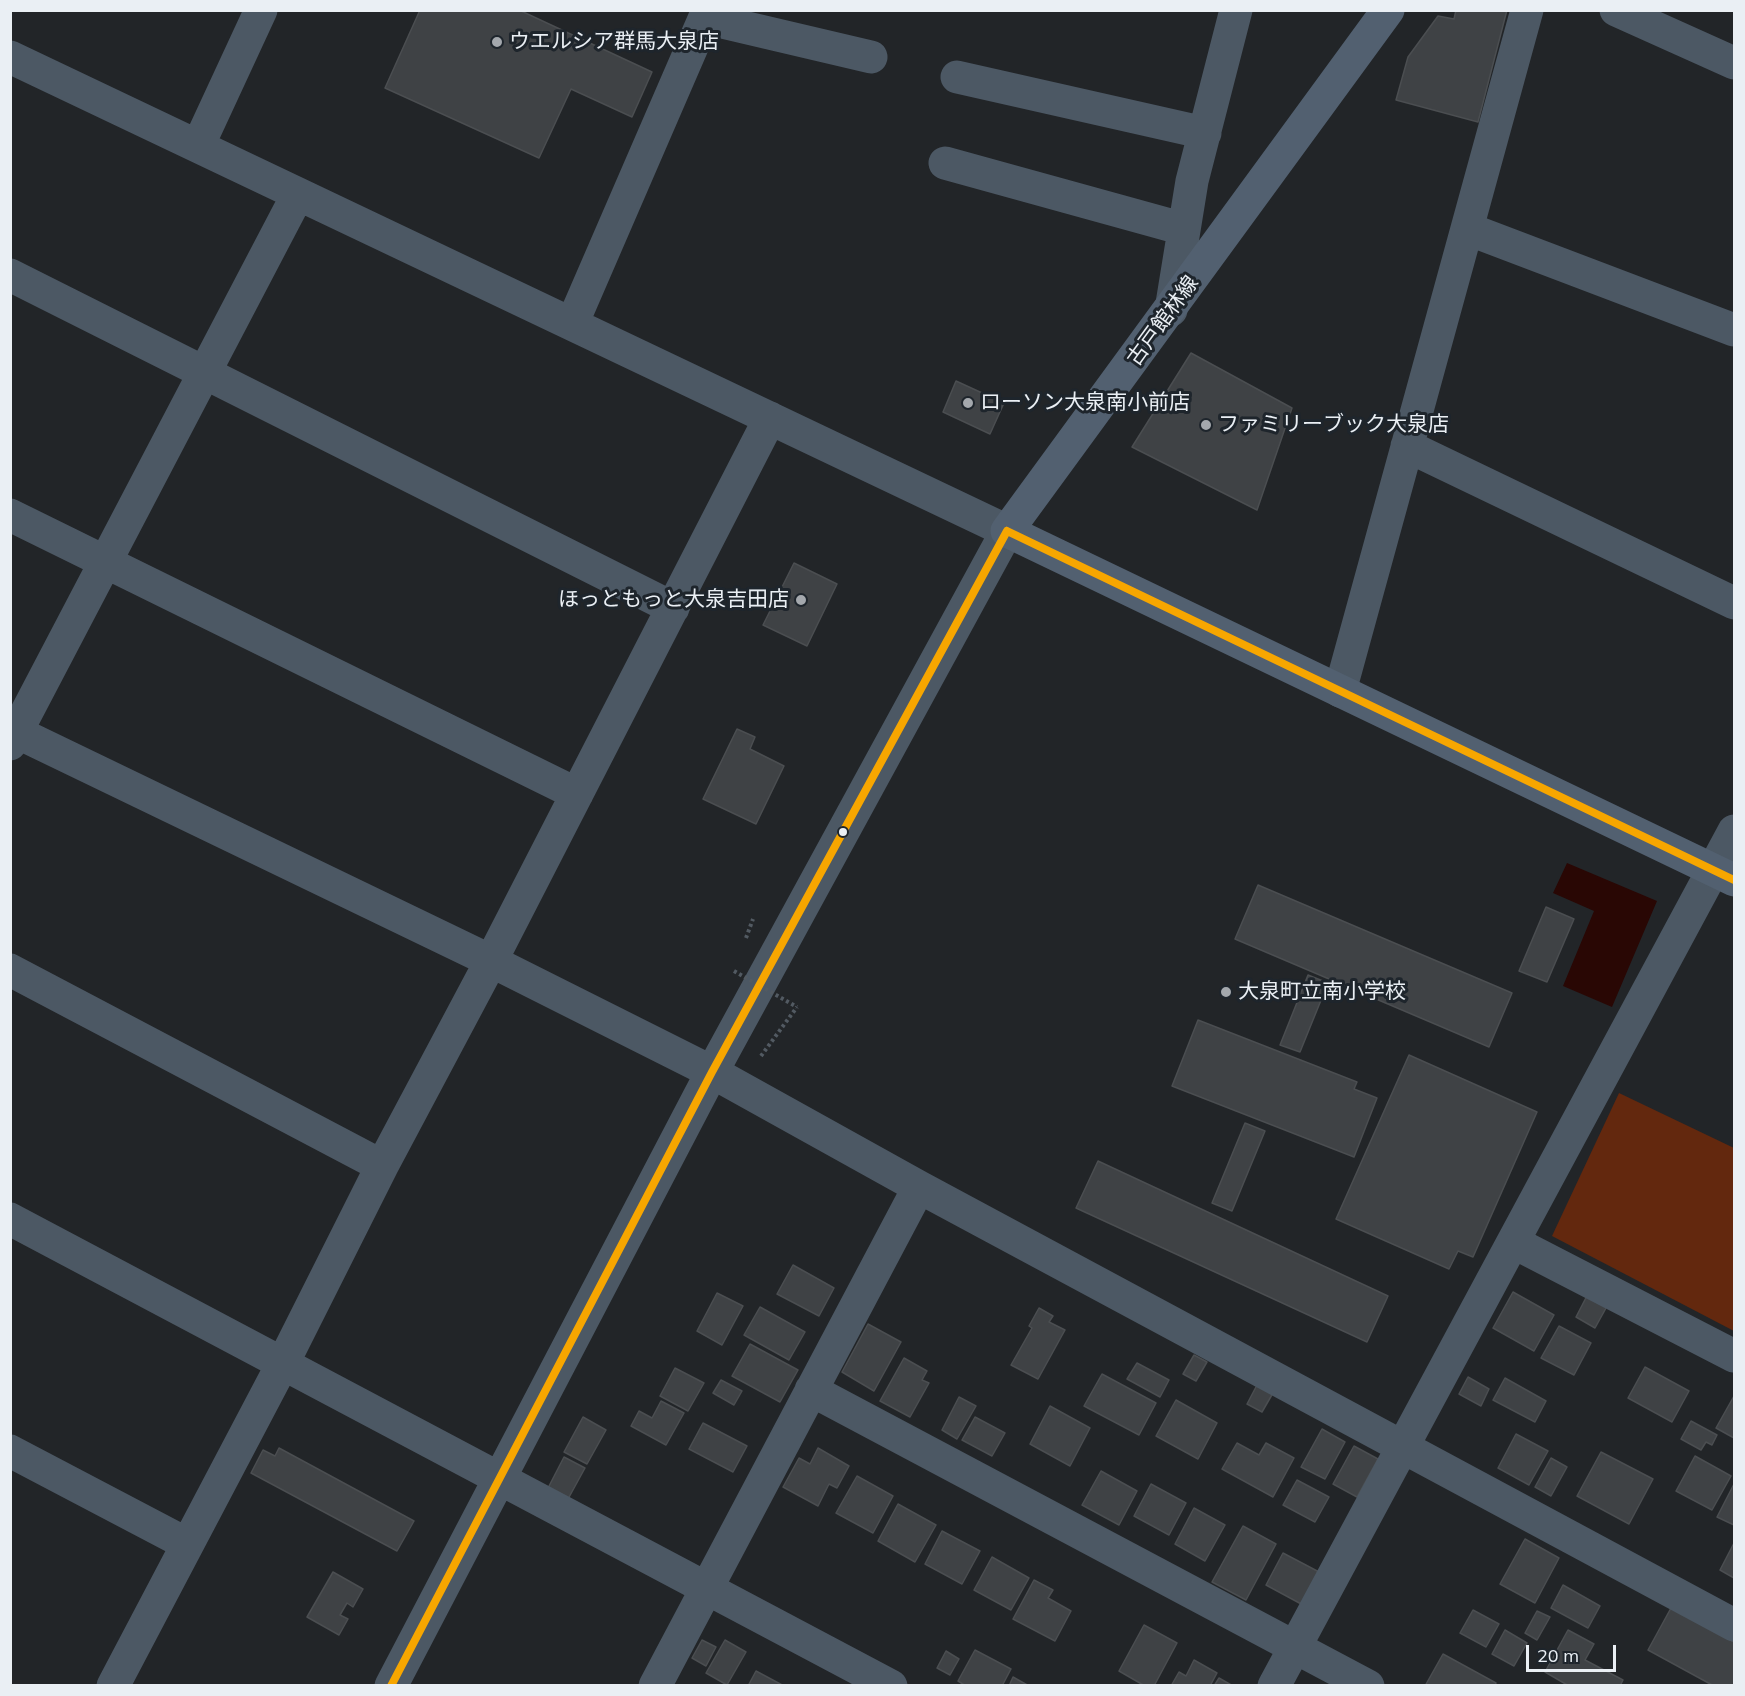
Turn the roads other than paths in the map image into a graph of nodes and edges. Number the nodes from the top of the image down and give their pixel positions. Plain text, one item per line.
1 (261, 10) edge
2 (1236, 10) edge
3 (1388, 10) edge
4 (1527, 10) edge
5 (1616, 10) edge
6 (706, 14) edge
7 (10, 57) edge
8 (871, 57) dead end
9 (1734, 63) edge
10 (957, 77) dead end
11 (1204, 133) junction
12 (198, 146) junction
13 (945, 163) dead end
14 (298, 194) junction
15 (1184, 229) junction
16 (1468, 229) junction
17 (10, 275) edge
18 (1171, 310) junction
19 (572, 324) junction
20 (1734, 330) edge
21 (205, 372) junction
22 (770, 418) junction
23 (1407, 446) junction
24 (10, 515) edge
25 (1007, 531) junction
26 (106, 563) junction
27 (1734, 603) edge
28 (673, 608) junction
29 (1341, 691) junction
30 (12, 735) edge
31 (577, 794) junction
32 (1734, 831) edge
33 (1725, 876) edge
34 (491, 961) junction
35 (10, 970) edge
36 (712, 1072) junction
37 (382, 1166) junction
38 (918, 1186) junction
39 (10, 1218) edge
40 (1515, 1243) junction
41 (1734, 1356) edge
42 (283, 1363) junction
43 (811, 1390) junction
44 (1402, 1446) junction
45 (10, 1451) edge
46 (499, 1477) junction
47 (187, 1544) junction
48 (705, 1587) junction
49 (1734, 1625) edge
50 (1295, 1647) junction
51 (113, 1686) edge
52 (391, 1686) edge
53 (655, 1686) edge
54 (891, 1686) edge
55 (1274, 1686) edge
56 (1368, 1686) edge

1 - 12 street
2 - 11 street
3 - 18 main road, 古戸館林線
4 - 16 street
5 - 9 street
6 - 8 street
6 - 19 street
7 - 12 street
10 - 11 street
11 - 15 street
12 - 14 street
13 - 15 street
14 - 19 street
14 - 21 street
15 - 18 street
16 - 20 street
16 - 23 street
17 - 21 street
18 - 25 main road, 古戸館林線
19 - 22 street
21 - 26 street
21 - 28 street
22 - 25 street
22 - 28 street
23 - 27 street
23 - 29 street
24 - 26 street
25 - 29 main road
25 - 36 street
26 - 30 street
26 - 31 street
28 - 31 street
29 - 33 main road
30 - 34 street
31 - 34 street
32 - 33 street
33 - 40 street
34 - 36 street
34 - 37 street
35 - 37 street
36 - 38 street
36 - 46 street
37 - 42 street
38 - 43 street
38 - 44 street
39 - 42 street
40 - 41 street
40 - 44 street
42 - 46 street
42 - 47 street
43 - 48 street
43 - 50 street
44 - 49 street
44 - 50 street
45 - 47 street
46 - 48 street
46 - 52 street
47 - 51 street
48 - 53 street
48 - 54 street
50 - 55 street
50 - 56 street

